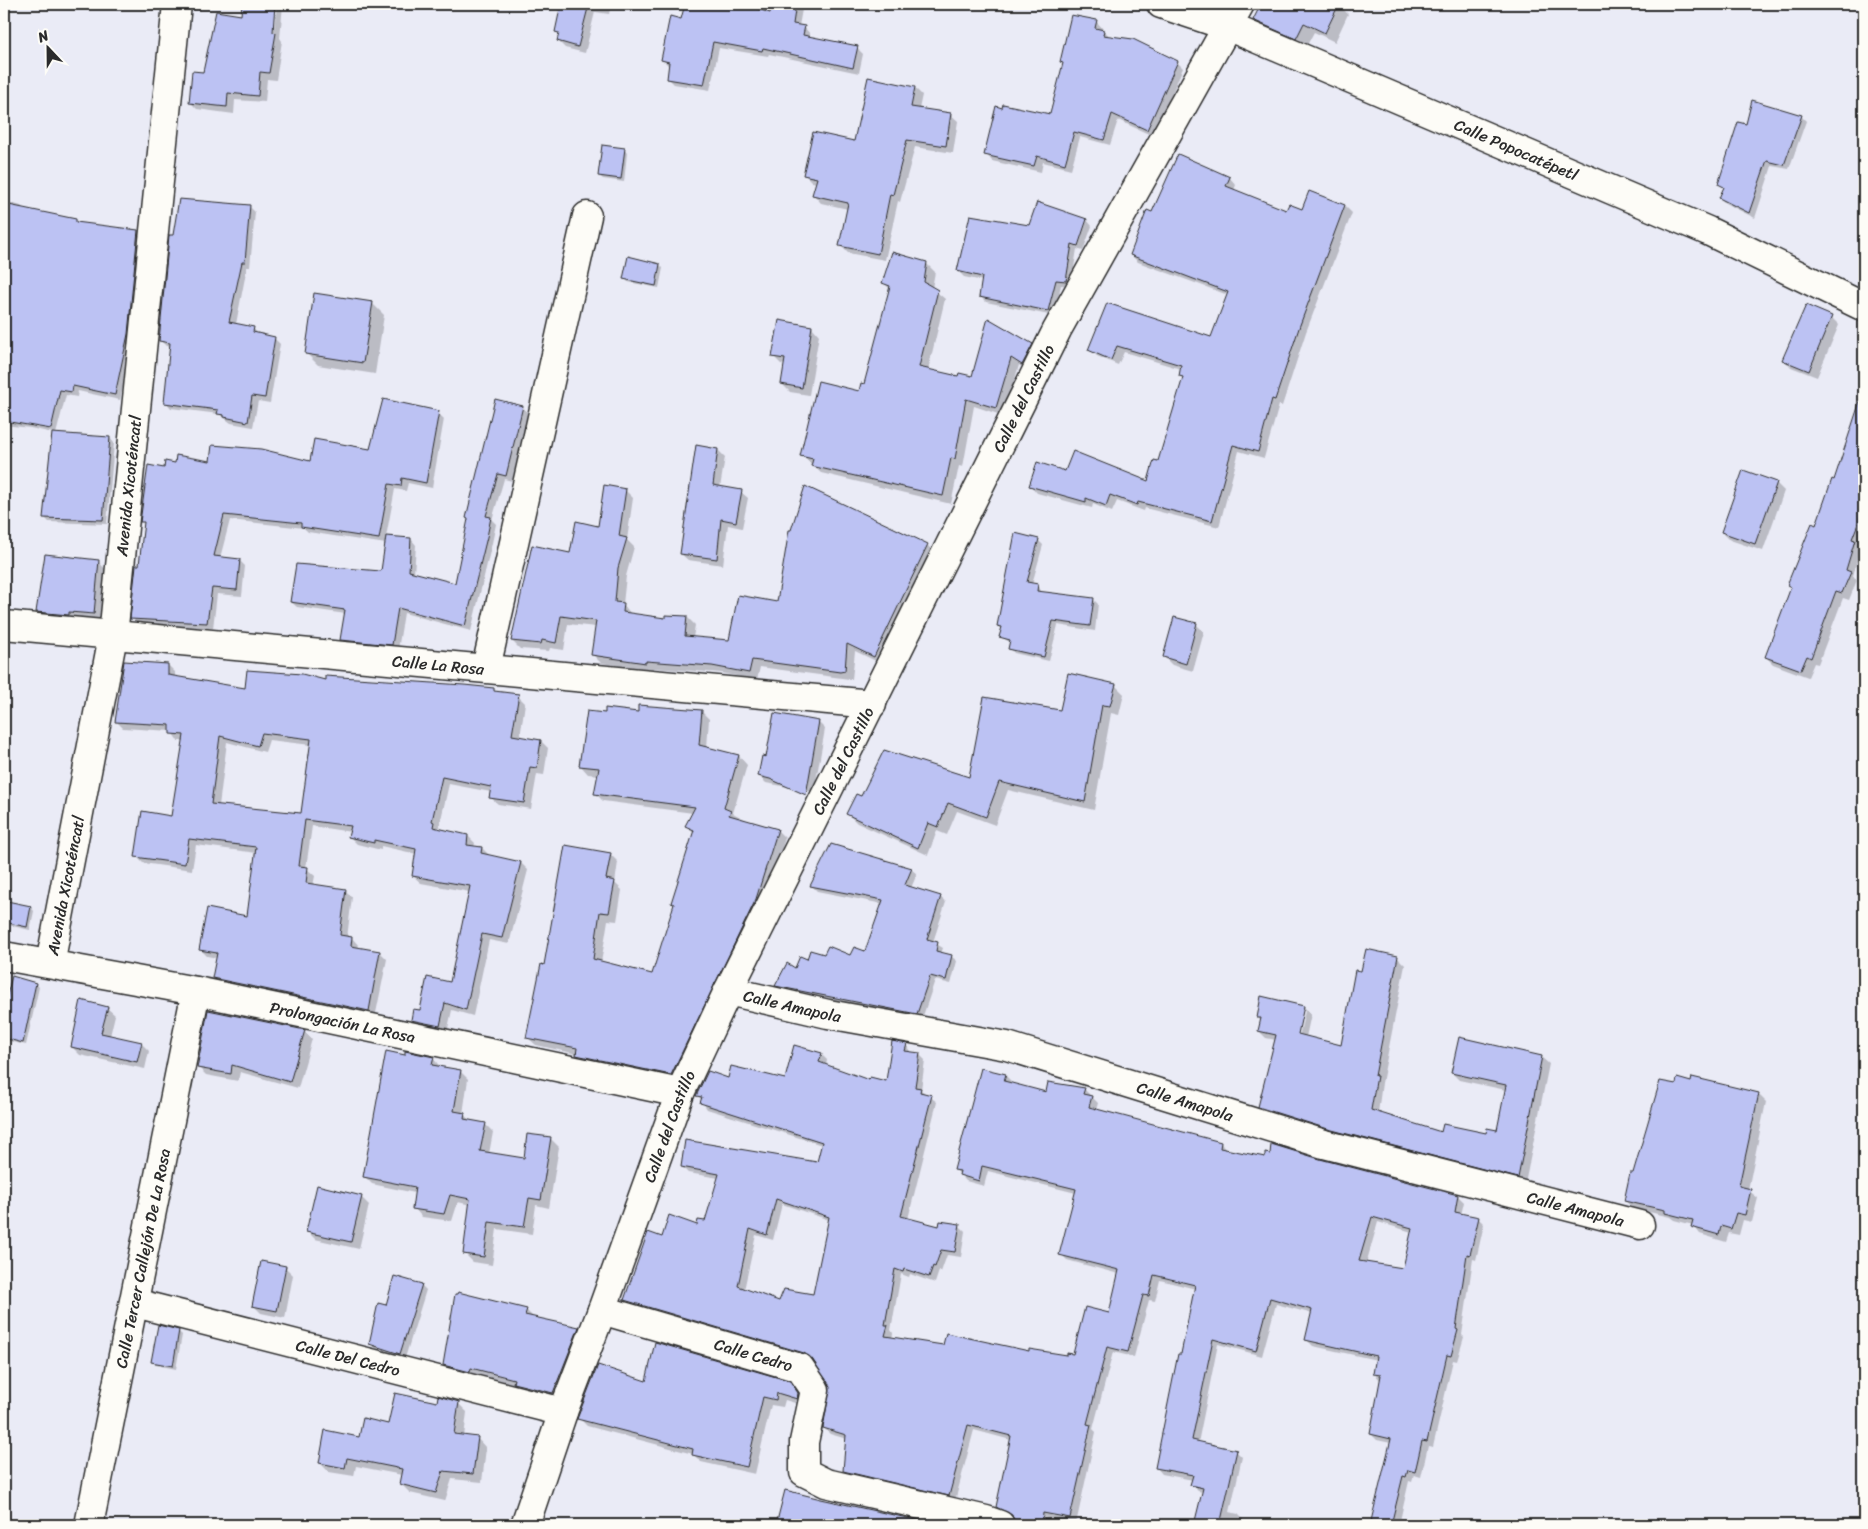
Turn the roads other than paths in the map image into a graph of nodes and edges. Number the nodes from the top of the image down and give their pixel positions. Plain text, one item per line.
1 (176, 4) edge
2 (1161, 4) edge
3 (1233, 15) edge
4 (587, 216) dead end
5 (1864, 307) edge
6 (4, 626) edge
7 (113, 636) junction
8 (486, 668) junction
9 (872, 704) junction
10 (4, 956) edge
11 (50, 964) junction
12 (196, 991) junction
13 (728, 992) junction
14 (680, 1093) junction
15 (1640, 1225) dead end
16 (135, 1303) junction
17 (602, 1310) junction
18 (562, 1412) junction
19 (89, 1525) edge
20 (525, 1525) edge
21 (1000, 1525) edge

1 - 7 street, Avenida Xicoténcatl
2 - 3 street, Calle Popocatépetl
3 - 5 street, Calle Popocatépetl
3 - 9 street, Calle del Castillo
4 - 8 street
6 - 7 street, Calle La Rosa
7 - 8 street, Calle La Rosa
7 - 11 street, Avenida Xicoténcatl
8 - 9 street, Calle La Rosa
9 - 13 street, Calle del Castillo
10 - 11 street, Prolongación La Rosa
11 - 12 street, Prolongación La Rosa
12 - 14 street, Prolongación La Rosa
12 - 16 street, Calle Tercer Callejón De La Rosa
13 - 14 street, Calle del Castillo
13 - 15 street, Calle Amapola
14 - 17 street, Calle del Castillo
16 - 18 street, Calle Del Cedro
16 - 19 street, Calle Tercer Callejón De La Rosa
17 - 18 street, Calle del Castillo
17 - 21 street, Calle Cedro
18 - 20 street, Calle del Castillo

